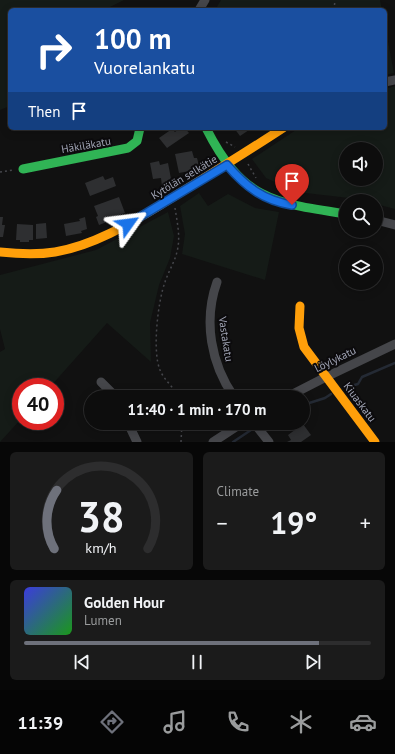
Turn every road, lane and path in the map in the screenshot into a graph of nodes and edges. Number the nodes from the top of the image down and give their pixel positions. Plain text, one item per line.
1 (140, 130) edge
2 (207, 130) edge
3 (280, 130) edge
4 (224, 141) dead end
5 (243, 154) junction
6 (227, 165) junction
7 (23, 169) joint
8 (0, 172) edge
9 (257, 179) dead end
10 (173, 198) junction
11 (339, 213) edge
12 (383, 222) edge
13 (395, 225) edge
14 (0, 252) edge
15 (217, 282) dead end
16 (300, 306) dead end
17 (395, 344) edge
18 (326, 377) junction
19 (101, 382) dead end
20 (109, 390) edge
21 (175, 390) edge
22 (230, 390) edge
23 (301, 390) edge
24 (131, 430) edge
25 (182, 430) edge
26 (231, 430) edge
27 (260, 430) edge
28 (137, 442) edge
29 (181, 442) edge
30 (212, 442) edge
31 (269, 442) edge
32 (375, 442) edge

1 - 7 street, Häkiläkatu
2 - 6 street
3 - 5 street, Kytölän selkätie
4 - 5 path
5 - 6 street, Kytölän selkätie
5 - 9 path
6 - 10 street, Kytölän selkätie
6 - 11 street
7 - 8 path
10 - 14 street, Kytölän selkätie
10 - 21 path
12 - 13 street
15 - 22 street, Vastakatu
16 - 18 street, Kiuaskatu
17 - 18 street, Löylykatu
18 - 23 street, Löylykatu
18 - 32 street, Kiuaskatu
19 - 20 street
24 - 28 street
25 - 29 path
26 - 30 street
27 - 31 street

